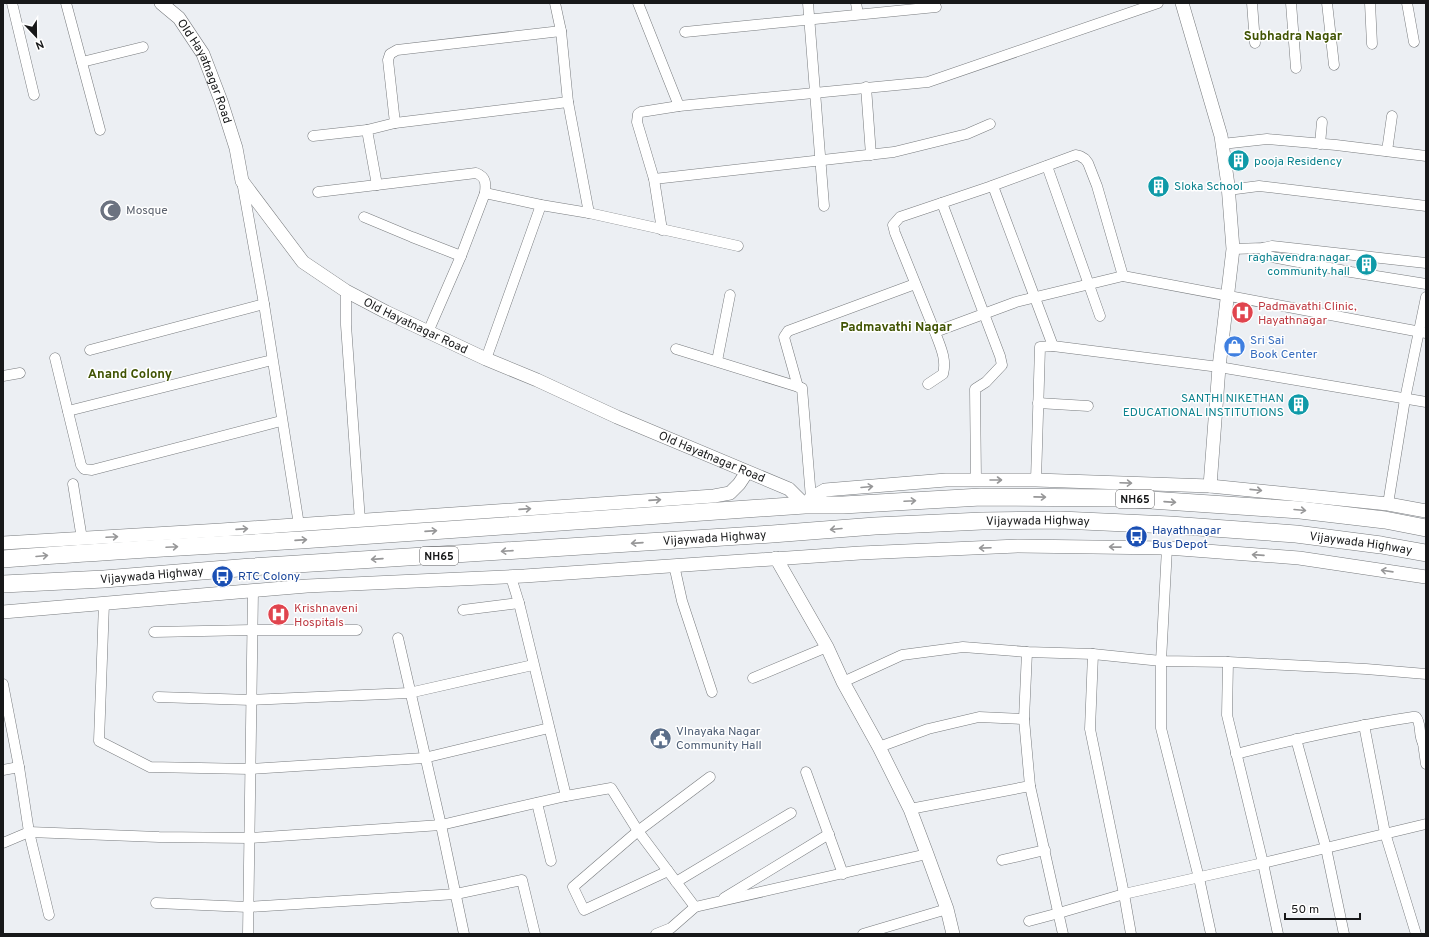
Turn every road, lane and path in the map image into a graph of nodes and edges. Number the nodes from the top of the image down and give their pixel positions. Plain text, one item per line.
1 (12, 3) edge
2 (66, 3) edge
3 (162, 3) edge
4 (555, 3) edge
5 (638, 3) edge
6 (808, 3) edge
7 (856, 3) edge
8 (1158, 3) edge
9 (1182, 3) edge
10 (1252, 3) edge
11 (1291, 3) edge
12 (1327, 3) edge
13 (1370, 3) edge
14 (1406, 3) edge
15 (936, 7) dead end
16 (858, 14) junction
17 (810, 19) junction
18 (561, 31) junction
19 (685, 32) dead end
20 (1414, 42) dead end
21 (1255, 43) dead end
22 (1372, 44) dead end
23 (143, 47) dead end
24 (82, 62) junction
25 (1334, 65) dead end
26 (1296, 68) dead end
27 (866, 87) junction
28 (815, 92) junction
29 (34, 95) dead end
30 (568, 102) junction
31 (679, 106) junction
32 (1392, 116) dead end
33 (1322, 122) dead end
34 (395, 123) junction
35 (990, 124) dead end
36 (100, 130) dead end
37 (367, 130) junction
38 (313, 136) dead end
39 (1222, 144) junction
40 (1320, 144) junction
41 (1387, 151) junction
42 (871, 154) junction
43 (1426, 156) edge
44 (821, 160) junction
45 (1047, 166) junction
46 (654, 179) junction
47 (242, 181) junction
48 (376, 185) junction
49 (994, 186) junction
50 (1228, 190) junction
51 (318, 192) dead end
52 (485, 193) junction
53 (942, 203) junction
54 (541, 206) junction
55 (824, 206) dead end
56 (1426, 206) edge
57 (589, 213) junction
58 (364, 217) dead end
59 (662, 230) junction
60 (738, 246) dead end
61 (1263, 248) junction
62 (1233, 249) junction
63 (461, 256) junction
64 (1426, 263) edge
65 (1123, 276) junction
66 (915, 284) junction
67 (1426, 284) edge
68 (1089, 285) junction
69 (346, 291) junction
70 (730, 295) dead end
71 (1228, 296) junction
72 (1426, 297) edge
73 (1036, 298) junction
74 (264, 304) junction
75 (984, 315) junction
76 (1100, 316) dead end
77 (428, 332) junction
78 (935, 332) junction
79 (1423, 332) edge
80 (1053, 346) junction
81 (676, 349) dead end
82 (90, 350) dead end
83 (55, 358) dead end
84 (486, 359) junction
85 (272, 360) junction
86 (717, 361) junction
87 (1219, 367) junction
88 (20, 373) dead end
89 (3, 376) edge
90 (928, 384) dead end
91 (798, 387) junction
92 (1405, 399) junction
93 (1426, 402) edge
94 (1038, 403) junction
95 (1088, 406) dead end
96 (68, 411) junction
97 (281, 421) junction
98 (747, 472) junction
99 (976, 480) junction
100 (1036, 480) junction
101 (73, 484) dead end
102 (1210, 486) junction
103 (808, 501) junction
104 (1388, 504) junction
105 (1426, 511) edge
106 (480, 520) junction
107 (360, 521) junction
108 (299, 525) junction
109 (1426, 528) edge
110 (82, 539) junction
111 (3, 543) edge
112 (1167, 548) junction
113 (1426, 553) edge
114 (776, 558) junction
115 (3, 559) edge
116 (674, 565) junction
117 (511, 576) junction
118 (1426, 577) edge
119 (3, 584) edge
120 (254, 591) junction
121 (104, 603) junction
122 (519, 603) junction
123 (463, 610) dead end
124 (3, 612) edge
125 (252, 630) junction
126 (356, 630) dead end
127 (154, 632) dead end
128 (398, 638) dead end
129 (827, 647) junction
130 (1027, 652) junction
131 (1092, 654) junction
132 (1161, 661) junction
133 (1228, 662) junction
134 (533, 665) junction
135 (1426, 674) edge
136 (753, 678) dead end
137 (843, 682) junction
138 (3, 684) edge
139 (712, 692) dead end
140 (410, 693) junction
141 (158, 697) dead end
142 (251, 700) junction
143 (1024, 720) junction
144 (1364, 725) junction
145 (549, 728) junction
146 (1296, 739) junction
147 (1424, 744) edge
148 (879, 747) junction
149 (1236, 754) junction
150 (424, 758) junction
151 (1426, 764) edge
152 (19, 767) junction
153 (3, 770) edge
154 (250, 770) junction
155 (806, 772) dead end
156 (710, 777) dead end
157 (1030, 786) junction
158 (566, 796) junction
159 (537, 803) junction
160 (910, 809) junction
161 (791, 813) dead end
162 (1426, 824) edge
163 (441, 825) junction
164 (638, 831) junction
165 (29, 832) junction
166 (828, 834) junction
167 (1385, 834) junction
168 (249, 838) junction
169 (3, 842) edge
170 (1326, 848) junction
171 (1045, 850) junction
172 (928, 854) junction
173 (1002, 860) dead end
174 (551, 861) dead end
175 (1263, 863) junction
176 (668, 871) junction
177 (843, 874) junction
178 (1198, 878) junction
179 (676, 882) junction
180 (456, 894) junction
181 (1124, 894) junction
182 (156, 902) dead end
183 (718, 902) junction
184 (248, 907) junction
185 (695, 907) junction
186 (947, 909) junction
187 (1059, 913) junction
188 (49, 915) dead end
189 (1029, 921) dead end
190 (673, 931) edge
191 (878, 932) edge
192 (248, 934) edge
193 (464, 934) edge
194 (535, 934) edge
195 (656, 934) edge
196 (864, 934) edge
197 (953, 934) edge
198 (1063, 934) edge
199 (1131, 934) edge
200 (1211, 934) edge
201 (1278, 934) edge
202 (1344, 934) edge
203 (1416, 934) edge

1 - 29 street
2 - 24 street
3 - 47 street, Old Hayatnagar Road
4 - 18 street
5 - 31 street
6 - 17 street
7 - 16 street
8 - 27 street
9 - 39 street
10 - 21 street
11 - 26 street
12 - 25 street
13 - 22 street
14 - 20 street
15 - 16 street
16 - 17 street
17 - 19 street
17 - 28 street
18 - 30 street
18 - 34 street
23 - 24 street
24 - 36 street
27 - 28 street
27 - 42 street
28 - 31 street
28 - 44 street
30 - 34 street
30 - 57 street
31 - 46 street
32 - 41 street
33 - 40 street
34 - 37 street
35 - 42 street
37 - 38 street
37 - 48 street
39 - 40 street
39 - 50 street
40 - 41 street
41 - 43 street
42 - 44 street
44 - 46 street
44 - 55 street
45 - 49 street
45 - 65 street
45 - 68 street
46 - 59 street
47 - 69 street, Old Hayatnagar Road
47 - 74 street
48 - 51 street
48 - 52 street
49 - 53 street
49 - 73 street
50 - 56 street
50 - 62 street
52 - 54 street
52 - 63 street
53 - 66 street
53 - 75 street
54 - 57 street
54 - 84 street
57 - 59 street
58 - 63 street
59 - 60 street
61 - 62 street
61 - 64 street
61 - 67 street
62 - 71 street
63 - 77 street
65 - 68 street
65 - 71 street
66 - 78 street
66 - 91 street
68 - 73 street
68 - 76 street
69 - 77 street, Old Hayatnagar Road
69 - 107 street
70 - 86 street
71 - 79 street
71 - 87 street
72 - 79 street
73 - 75 street
73 - 80 street
74 - 82 street
74 - 85 street
75 - 78 street
75 - 99 street
77 - 84 street, Old Hayatnagar Road
78 - 90 street
79 - 92 street
80 - 87 street
80 - 94 street
81 - 86 street
83 - 96 street
84 - 98 street, Old Hayatnagar Road
85 - 96 street
85 - 97 street
86 - 91 street
87 - 92 street
87 - 102 street
88 - 89 street
91 - 103 street
92 - 93 street
92 - 104 street
94 - 95 street
94 - 100 street
96 - 97 street
97 - 108 street
98 - 103 street, Old Hayatnagar Road
106 -> 98 street
99 -> 100 street
103 -> 99 street
100 -> 102 street
101 - 110 street
102 -> 104 street
103 - 106 highway, Vijaywada Highway / NH65
103 -> 109 highway, Vijaywada Highway / NH65
104 - 105 street
106 - 107 street
115 -> 106 highway, Vijaywada Highway / NH65
107 - 108 street
110 -> 108 street
110 - 111 street
112 -> 114 street
118 -> 112 street
112 - 132 street
113 -> 119 highway, Vijaywada Highway / NH65
114 - 116 street
114 - 129 street
116 - 117 street
116 - 139 street
117 - 120 street
117 - 122 street
120 - 121 street
120 - 125 street
121 - 124 street
121 - 154 street
122 - 123 street
122 - 134 street
125 - 126 street
125 - 127 street
125 - 142 street
128 - 140 street
129 - 136 street
129 - 137 street
130 - 131 street
130 - 137 street
130 - 143 street
131 - 132 street
131 - 181 street
132 - 133 street
132 - 178 street
133 - 135 street
133 - 149 street
134 - 140 street
134 - 145 street
137 - 148 street
138 - 152 street
140 - 142 street
140 - 150 street
141 - 142 street
142 - 154 street
143 - 148 street
143 - 157 street
144 - 146 street
144 - 147 street
144 - 167 street
145 - 150 street
145 - 158 street
146 - 149 street
146 - 170 street
147 - 151 street
148 - 160 street
149 - 175 street
150 - 154 street
150 - 163 street
152 - 153 street
152 - 165 street
154 - 168 street
155 - 166 street
156 - 164 street
157 - 160 street
157 - 171 street
158 - 159 street
158 - 164 street
159 - 163 street
159 - 174 street
160 - 172 street
161 - 179 street
162 - 167 street
163 - 168 street
163 - 180 street
164 - 176 street
164 - 176 street
165 - 168 street
165 - 169 street
165 - 188 street
166 - 177 street
166 - 183 street
167 - 170 street
167 - 203 street
168 - 184 street
170 - 175 street
170 - 202 street
171 - 173 street
171 - 187 street
172 - 177 street
172 - 186 street
175 - 178 street
175 - 201 street
176 - 179 street
177 - 183 street
178 - 181 street
178 - 200 street
179 - 185 street
180 - 184 street
180 - 193 street
180 - 194 street
181 - 187 street
181 - 199 street
182 - 184 street
183 - 185 street
184 - 192 street
185 - 190 street
186 - 191 street
186 - 197 street
187 - 189 street
187 - 198 street
190 - 195 street
191 - 196 street

